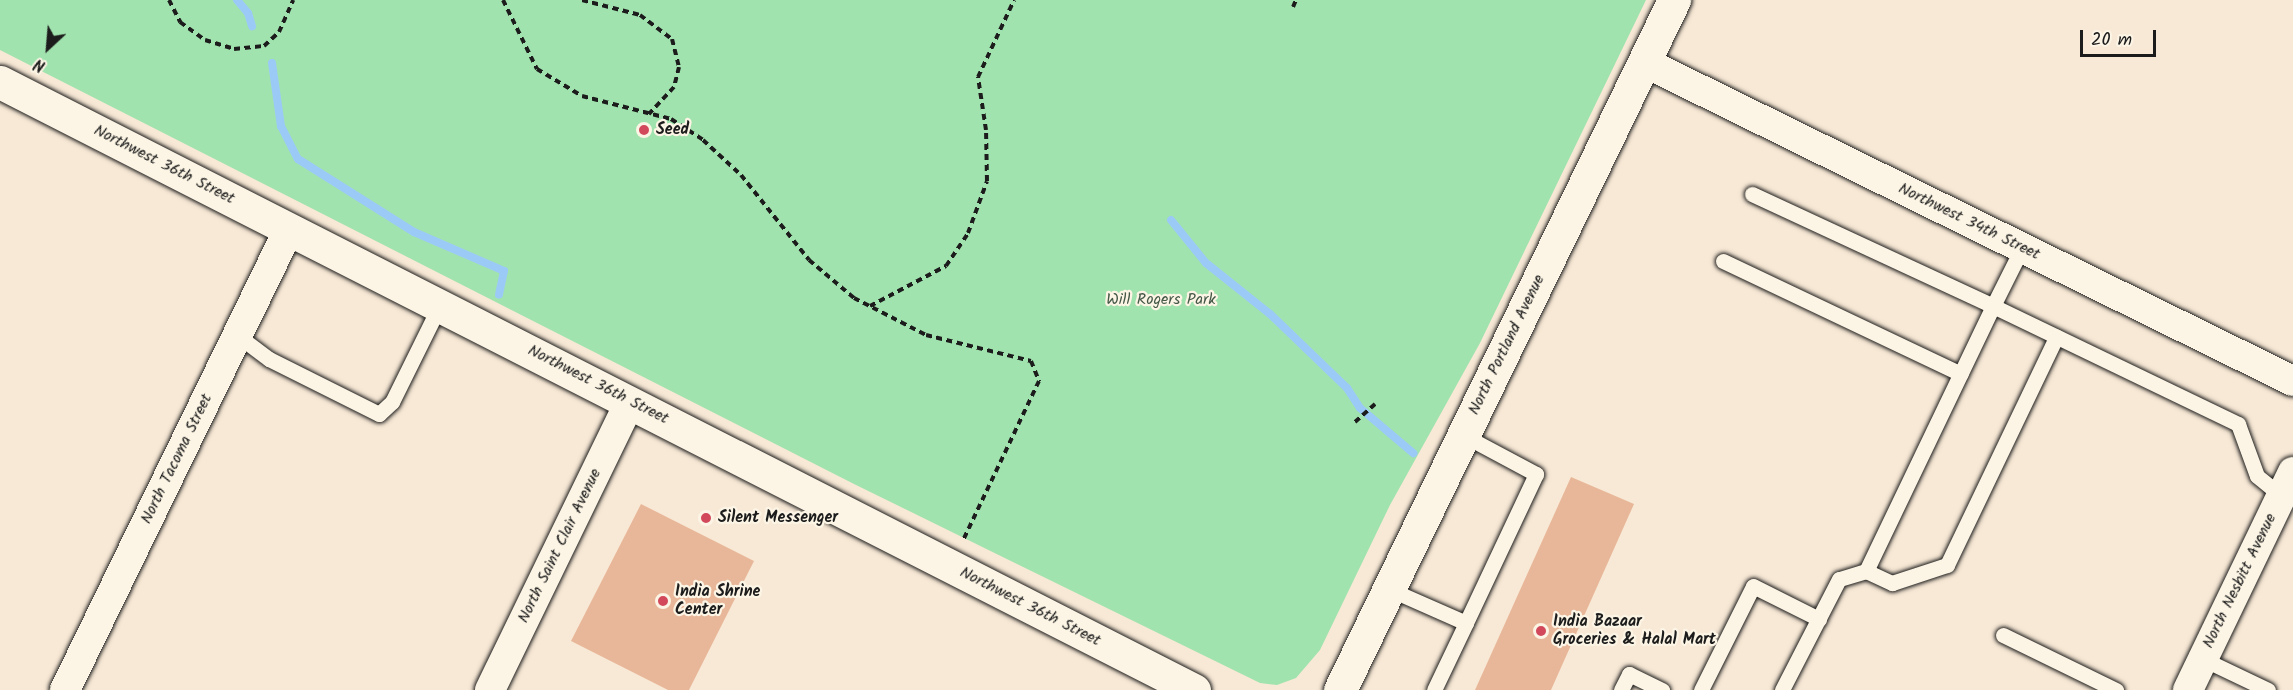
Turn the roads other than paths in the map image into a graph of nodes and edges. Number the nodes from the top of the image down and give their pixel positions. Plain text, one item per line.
1 (1674, 0) edge
2 (1644, 62) junction
3 (0, 82) edge
4 (1752, 194) dead end
5 (289, 229) junction
6 (2022, 248) junction
7 (1723, 261) dead end
8 (440, 305) junction
9 (1993, 306) junction
10 (237, 335) junction
11 (2056, 337) junction
12 (1961, 374) junction
13 (2293, 381) edge
14 (630, 402) junction
15 (1463, 435) junction
16 (2287, 484) edge
17 (1866, 571) junction
18 (1389, 589) junction
19 (1819, 619) junction
20 (1466, 623) junction
21 (2003, 635) dead end
22 (2203, 659) junction
23 (65, 690) edge
24 (490, 690) edge
25 (1194, 690) edge
26 (1340, 690) edge
27 (1434, 690) edge
28 (1621, 690) edge
29 (1662, 690) edge
30 (1701, 690) edge
31 (1782, 690) edge
32 (2116, 690) edge
33 (2188, 690) edge
34 (2268, 690) edge

1 - 2 main road, North Portland Avenue
2 - 6 street, Northwest 34th Street
2 - 15 main road, North Portland Avenue
3 - 5 main road, Northwest 36th Street
4 - 9 lane
5 - 8 main road, Northwest 36th Street
5 - 10 street, North Tacoma Street
6 - 9 lane
6 - 13 street, Northwest 34th Street
7 - 12 lane
8 - 10 lane
8 - 14 main road, Northwest 36th Street
9 - 11 lane
9 - 12 lane
10 - 23 street, North Tacoma Street
11 - 16 lane
11 - 17 lane
12 - 17 lane
14 - 24 street, North Saint Clair Avenue
14 - 25 main road, Northwest 36th Street
15 - 18 main road, North Portland Avenue
15 - 20 lane
16 - 22 street, North Nesbitt Avenue
17 - 19 lane
18 - 20 lane
18 - 26 main road, North Portland Avenue
19 - 30 lane
19 - 31 lane
20 - 27 lane
21 - 32 lane
22 - 33 street, North Nesbitt Avenue
22 - 34 lane
28 - 29 lane

